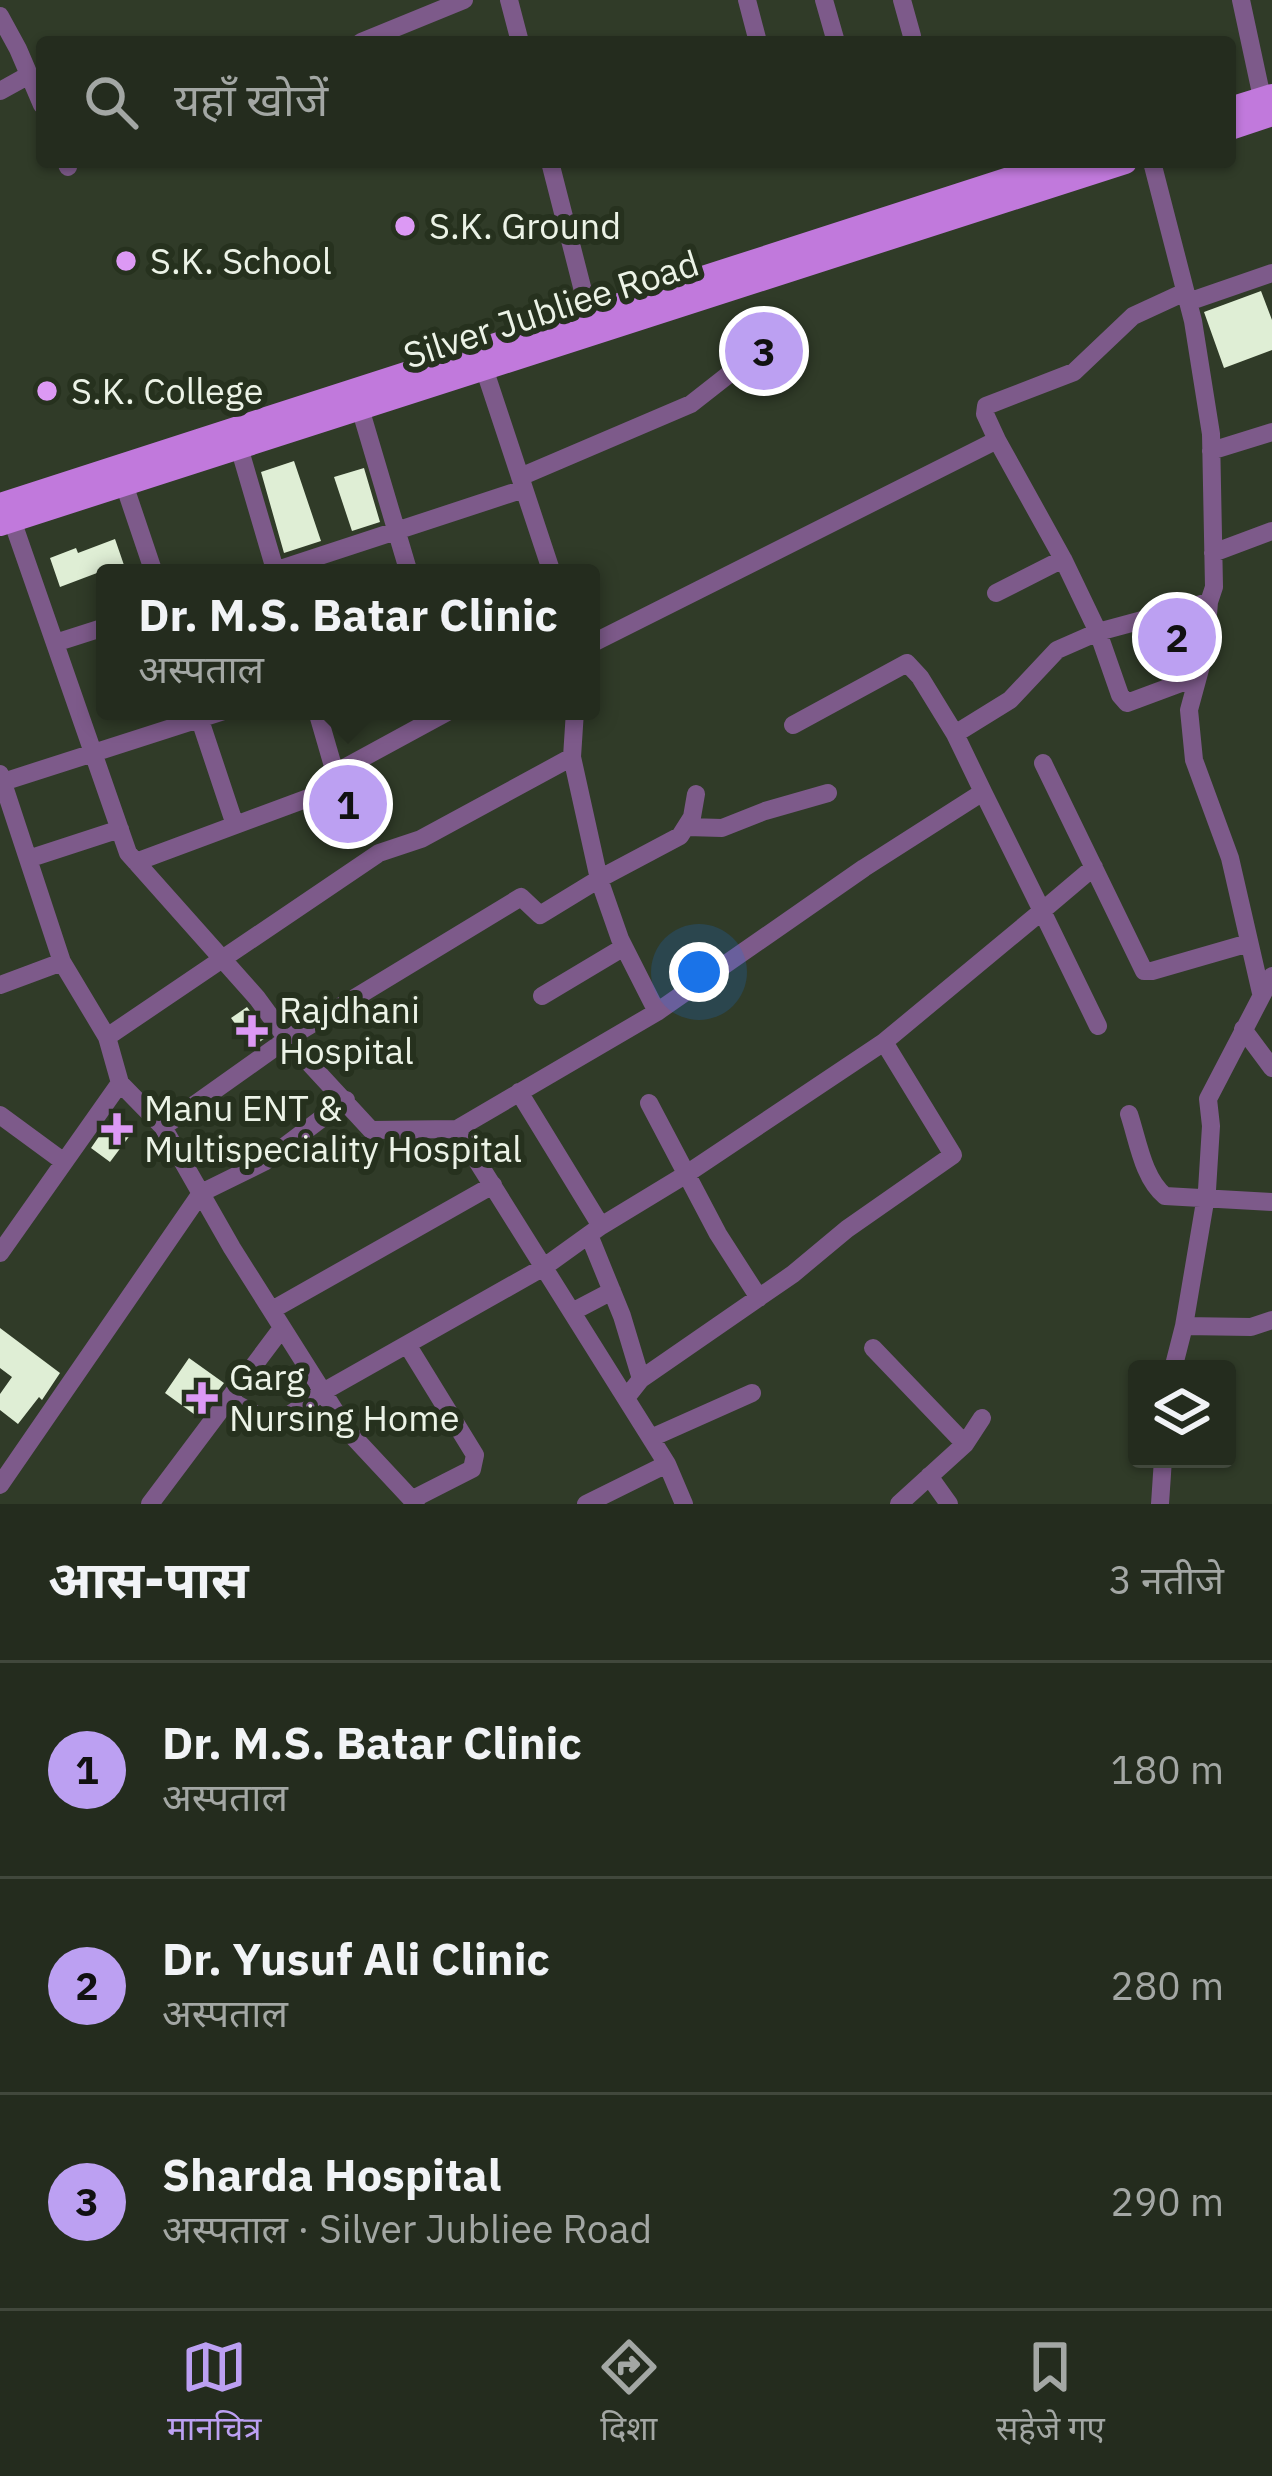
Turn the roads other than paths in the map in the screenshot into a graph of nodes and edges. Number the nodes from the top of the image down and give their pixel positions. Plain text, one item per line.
1 (464, 0) edge
2 (509, 0) edge
3 (747, 0) edge
4 (824, 0) edge
5 (902, 0) edge
6 (1241, 0) edge
7 (1, 20) edge
8 (376, 36) edge
9 (518, 36) edge
10 (756, 36) edge
11 (834, 36) edge
12 (909, 36) edge
13 (29, 75) junction
14 (36, 91) edge
15 (0, 92) edge
16 (1268, 106) edge
17 (1236, 109) edge
18 (1236, 125) edge
19 (552, 168) edge
20 (1044, 168) edge
21 (1105, 168) edge
22 (1154, 168) edge
23 (1272, 273) edge
24 (1186, 297) junction
25 (591, 323) junction
26 (484, 368) junction
27 (728, 375) dead end
28 (360, 408) junction
29 (1272, 432) edge
30 (997, 440) junction
31 (239, 447) junction
32 (1211, 452) junction
33 (522, 483) junction
34 (124, 484) junction
35 (4, 516) edge
36 (396, 531) junction
37 (1272, 531) edge
38 (1213, 553) junction
39 (1063, 559) junction
40 (151, 564) edge
41 (271, 564) edge
42 (297, 564) edge
43 (406, 564) edge
44 (549, 564) edge
45 (996, 593) dead end
46 (1209, 602) junction
47 (96, 630) edge
48 (1098, 632) junction
49 (600, 639) edge
50 (55, 643) junction
51 (1197, 677) junction
52 (185, 720) edge
53 (201, 720) edge
54 (320, 720) edge
55 (432, 720) edge
56 (574, 720) edge
57 (793, 725) dead end
58 (955, 734) junction
59 (93, 753) junction
60 (572, 757) junction
61 (1043, 763) dead end
62 (335, 773) junction
63 (1, 778) edge
64 (983, 791) junction
65 (828, 793) dead end
66 (696, 794) dead end
67 (235, 826) junction
68 (687, 827) junction
69 (120, 829) junction
70 (28, 859) junction
71 (136, 862) junction
72 (1094, 867) junction
73 (599, 879) junction
74 (1042, 911) junction
75 (1249, 943) junction
76 (624, 947) junction
77 (222, 959) junction
78 (62, 962) junction
79 (1272, 976) edge
80 (0, 986) edge
81 (1261, 993) junction
82 (542, 996) dead end
83 (657, 1012) junction
84 (1098, 1026) dead end
85 (1243, 1029) junction
86 (107, 1037) junction
87 (287, 1039) junction
88 (884, 1042) junction
89 (1272, 1068) edge
90 (120, 1083) junction
91 (519, 1092) junction
92 (346, 1100) junction
93 (649, 1103) dead end
94 (0, 1114) edge
95 (1129, 1114) dead end
96 (163, 1127) junction
97 (458, 1129) junction
98 (64, 1162) junction
99 (685, 1175) junction
100 (493, 1185) junction
101 (201, 1193) junction
102 (1205, 1199) junction
103 (1272, 1202) edge
104 (595, 1231) junction
105 (0, 1253) edge
106 (544, 1268) junction
107 (612, 1292) junction
108 (759, 1298) junction
109 (272, 1310) junction
110 (572, 1312) junction
111 (1272, 1319) edge
112 (1184, 1326) junction
113 (282, 1328) junction
114 (408, 1346) junction
115 (873, 1348) dead end
116 (1175, 1360) edge
117 (641, 1379) junction
118 (322, 1393) junction
119 (752, 1393) dead end
120 (626, 1398) junction
121 (229, 1400) junction
122 (982, 1418) dead end
123 (651, 1438) junction
124 (965, 1444) junction
125 (667, 1464) junction
126 (1162, 1468) edge
127 (929, 1477) junction
128 (0, 1485) edge
129 (414, 1502) edge
130 (150, 1504) edge
131 (586, 1504) edge
132 (684, 1504) edge
133 (899, 1504) edge
134 (949, 1504) edge
135 (1160, 1504) edge

1 - 8 street
2 - 9 street
3 - 10 street
4 - 11 street
5 - 12 street
6 - 16 street
7 - 13 street
13 - 14 street
13 - 15 street
16 - 17 main road
16 - 18 main road
19 - 25 street
20 - 25 main road
21 - 25 main road, Silver Jubliee Road
22 - 24 street
23 - 24 street
24 - 30 street
24 - 32 street
25 - 26 main road, Silver Jubliee Road
25 - 35 main road
26 - 28 main road, Silver Jubliee Road
26 - 33 street
27 - 33 street
28 - 31 main road, Silver Jubliee Road
28 - 36 street
29 - 32 street
30 - 39 street
30 - 49 street
31 - 34 main road, Silver Jubliee Road
31 - 41 street
32 - 38 street
33 - 36 street
33 - 44 street
34 - 35 main road, Silver Jubliee Road
34 - 40 street
35 - 50 street
36 - 42 street
36 - 43 street
37 - 38 street
38 - 46 street
39 - 45 street
39 - 48 street
46 - 48 street
46 - 51 street
47 - 50 street
48 - 51 street
48 - 58 street
50 - 59 street
51 - 75 street
52 - 59 street
53 - 67 street
54 - 62 street
55 - 62 street
56 - 60 street
57 - 58 street
58 - 64 street
59 - 63 street
59 - 69 street
60 - 73 street
60 - 77 street
61 - 72 street
62 - 67 street
63 - 70 street
64 - 74 street
64 - 83 street
65 - 68 street
66 - 68 street
67 - 71 street
68 - 73 street
69 - 70 street
69 - 71 street
70 - 78 street
71 - 77 street
72 - 74 street
72 - 75 street
73 - 76 street
73 - 87 street
74 - 84 street
74 - 88 street
75 - 81 street
76 - 82 street
76 - 83 street
77 - 86 street
77 - 87 street
78 - 80 street
78 - 86 street
79 - 81 street
81 - 85 street
83 - 91 street
85 - 89 street
85 - 102 street
86 - 90 street
87 - 92 street
87 - 96 street
88 - 99 street
88 - 108 street
90 - 96 street
90 - 98 street
91 - 97 street
91 - 104 street
92 - 97 street
92 - 101 street
93 - 99 street
94 - 98 street
95 - 102 street
96 - 101 street
97 - 100 street
98 - 105 street
99 - 104 street
99 - 108 street
100 - 106 street
100 - 109 street
101 - 109 street
101 - 128 street
102 - 103 street
102 - 112 street
104 - 106 street
104 - 107 street
106 - 110 street
106 - 114 street
107 - 110 street
107 - 117 street
108 - 117 street
109 - 113 street
110 - 120 street
111 - 112 street
112 - 116 street
113 - 118 street
113 - 121 street
114 - 118 street
114 - 129 street
115 - 124 street
117 - 120 street
118 - 121 street
118 - 129 street
119 - 123 street
120 - 123 street
121 - 130 street
122 - 124 street
123 - 125 street
124 - 127 street
125 - 131 street
125 - 132 street
126 - 135 street
127 - 133 street
127 - 134 street

